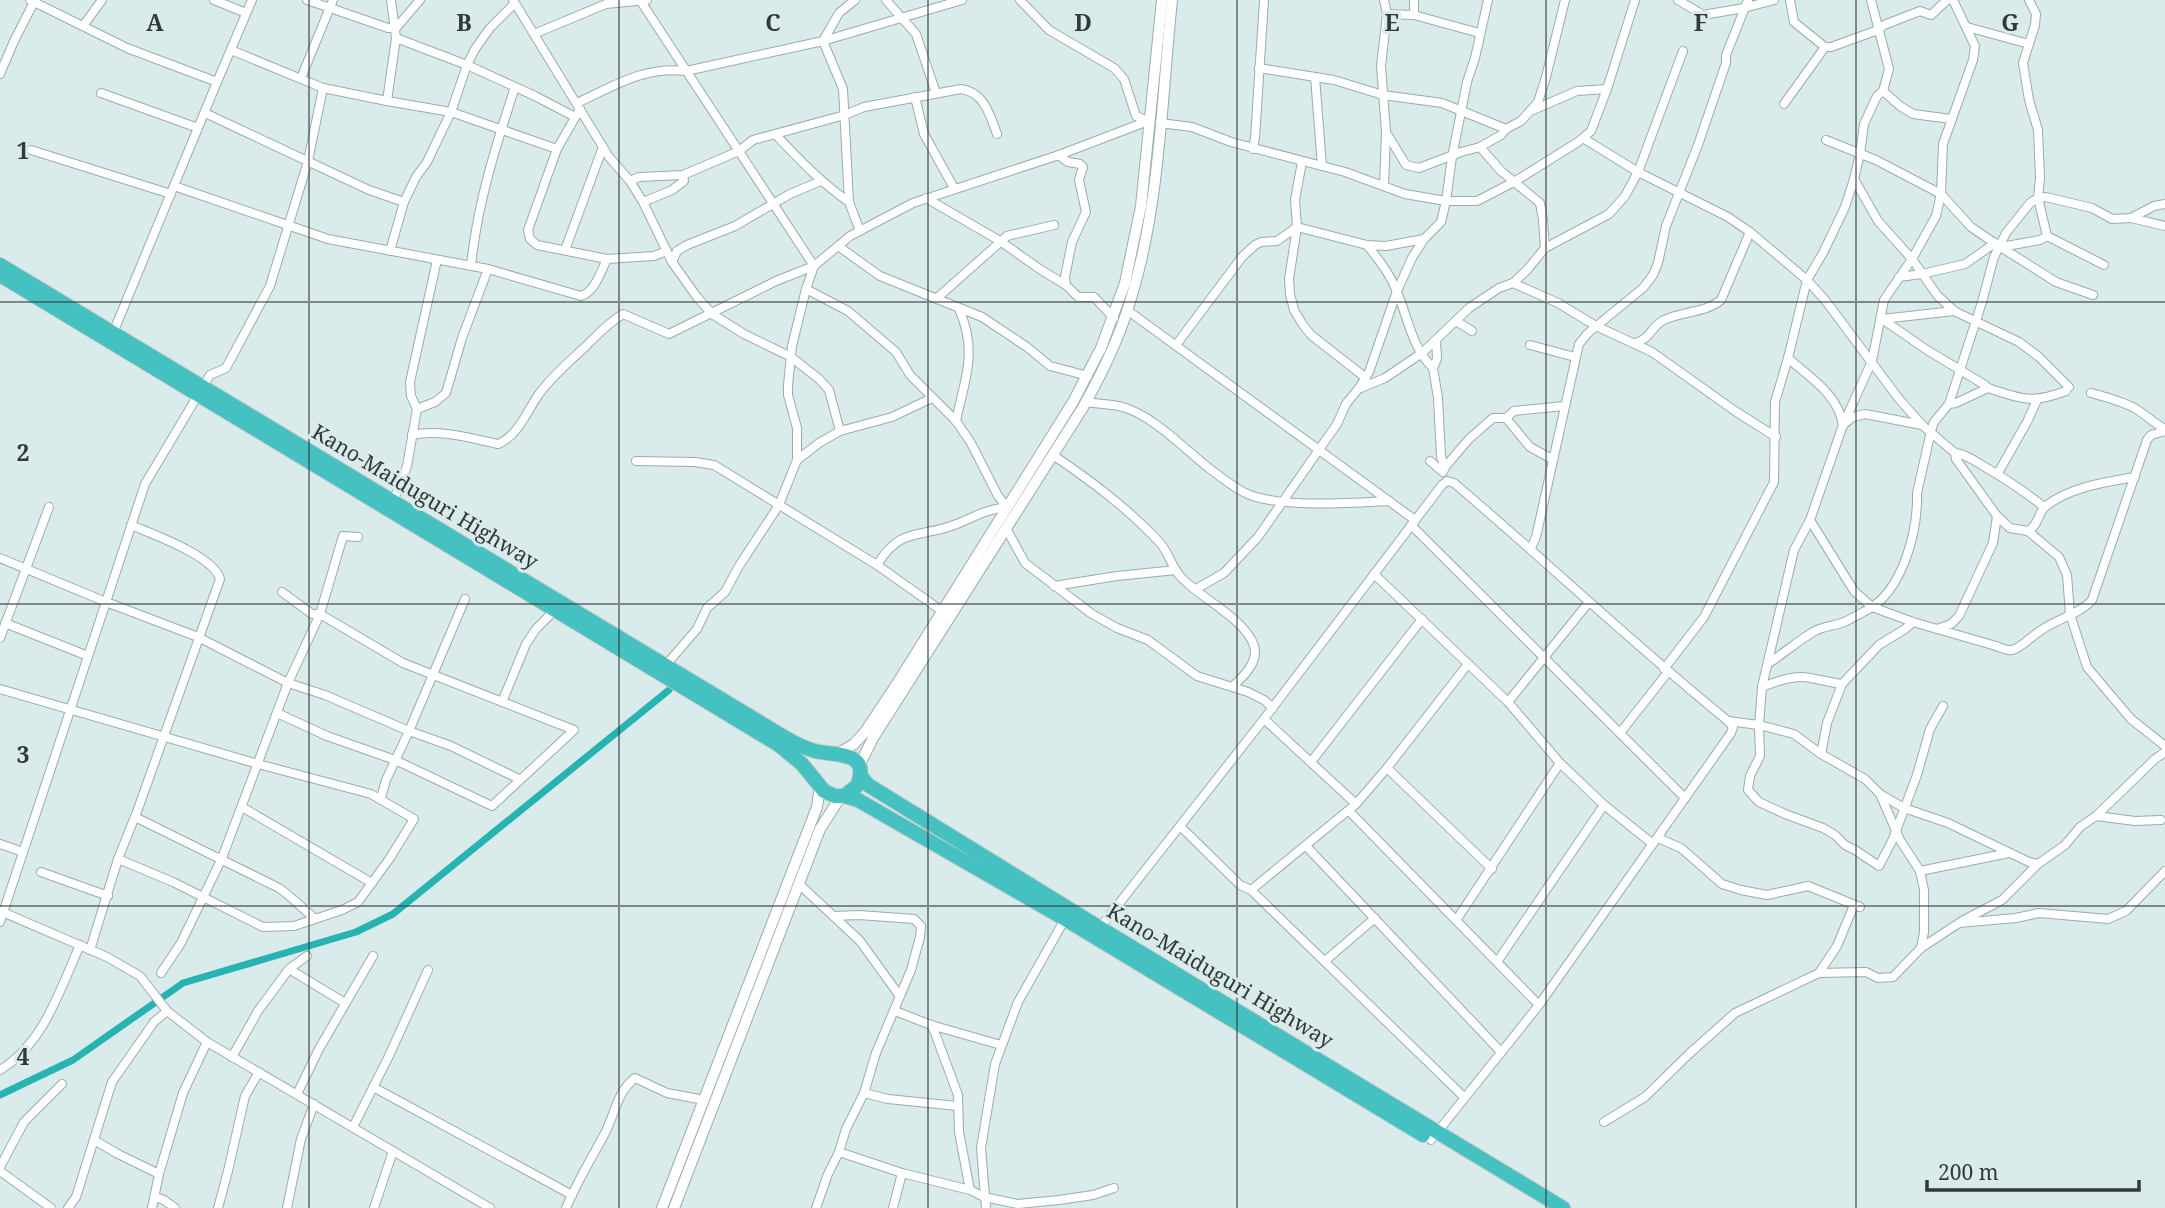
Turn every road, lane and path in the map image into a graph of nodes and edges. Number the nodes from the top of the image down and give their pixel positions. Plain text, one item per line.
1 (102, 0) edge
2 (214, 0) edge
3 (252, 0) edge
4 (307, 0) edge
5 (333, 0) edge
6 (391, 0) edge
7 (420, 0) edge
8 (855, 0) edge
9 (886, 0) edge
10 (961, 0) edge
11 (1020, 0) edge
12 (1162, 0) edge
13 (1172, 0) edge
14 (1264, 0) edge
15 (1384, 0) edge
16 (1415, 0) edge
17 (1488, 0) edge
18 (1565, 0) edge
19 (1635, 0) edge
20 (1678, 0) edge
21 (1774, 0) edge
22 (1790, 0) edge
23 (1871, 0) edge
24 (1947, 0) edge
25 (1954, 0) edge
26 (2029, 0) edge
27 (32, 1) edge
28 (514, 1) edge
29 (643, 1) edge
30 (1746, 4) edge
31 (329, 9) junction
32 (246, 13) junction
33 (1387, 15) junction
34 (1414, 15) junction
35 (902, 18) junction
36 (83, 26) junction
37 (1967, 27) junction
38 (1878, 30) junction
39 (396, 33) junction
40 (1479, 33) junction
41 (534, 34) junction
42 (823, 41) junction
43 (2029, 44) junction
44 (1825, 47) junction
45 (231, 50) junction
46 (1683, 51) dead end
47 (467, 65) junction
48 (1259, 68) junction
49 (686, 71) junction
50 (0, 74) edge
51 (1315, 77) junction
52 (301, 78) junction
53 (217, 82) junction
54 (515, 87) junction
55 (323, 88) junction
56 (1607, 89) junction
57 (1883, 91) junction
58 (101, 93) dead end
59 (936, 93) junction
60 (1383, 94) junction
61 (915, 97) junction
62 (387, 101) junction
63 (1784, 104) dead end
64 (577, 110) junction
65 (1530, 110) junction
66 (1462, 111) junction
67 (451, 112) junction
68 (205, 113) junction
69 (845, 115) junction
70 (1951, 119) junction
71 (1154, 122) junction
72 (198, 128) junction
73 (1506, 128) junction
74 (501, 129) junction
75 (1386, 132) junction
76 (775, 134) junction
77 (997, 134) dead end
78 (1583, 138) junction
79 (1826, 140) dead end
80 (603, 147) junction
81 (1480, 147) junction
82 (557, 149) junction
83 (1253, 149) junction
84 (31, 150) dead end
85 (739, 151) junction
86 (1860, 154) junction
87 (1059, 155) junction
88 (1451, 157) junction
89 (308, 161) junction
90 (1302, 162) junction
91 (1322, 166) junction
92 (1639, 173) junction
93 (683, 175) junction
94 (1854, 179) junction
95 (630, 181) junction
96 (821, 181) junction
97 (1514, 182) junction
98 (1384, 186) junction
99 (954, 188) junction
100 (172, 190) junction
101 (1680, 193) junction
102 (1941, 194) junction
103 (926, 198) junction
104 (2038, 198) junction
105 (1446, 201) junction
106 (404, 202) junction
107 (643, 202) junction
108 (849, 202) junction
109 (2165, 204) edge
110 (774, 205) junction
111 (2131, 218) junction
112 (1054, 225) dead end
113 (2165, 226) edge
114 (288, 227) junction
115 (1297, 227) junction
116 (860, 231) junction
117 (1750, 232) junction
118 (2047, 236) junction
119 (1424, 239) junction
120 (1000, 241) junction
121 (1367, 245) junction
122 (1998, 245) junction
123 (838, 246) junction
124 (1545, 248) junction
125 (565, 250) junction
126 (390, 251) junction
127 (667, 251) junction
128 (607, 259) junction
129 (437, 260) junction
130 (1912, 260) junction
131 (672, 262) junction
132 (0, 265) edge
133 (2104, 265) dead end
134 (471, 266) junction
135 (814, 266) junction
136 (488, 269) junction
137 (1922, 274) junction
138 (0, 275) edge
139 (1899, 277) junction
140 (1807, 280) junction
141 (1513, 282) junction
142 (1066, 285) junction
143 (806, 289) junction
144 (1397, 291) junction
145 (2093, 295) dead end
146 (936, 299) junction
147 (959, 309) junction
148 (1127, 310) junction
149 (1954, 311) junction
150 (712, 314) junction
151 (1114, 318) junction
152 (1882, 319) junction
153 (1456, 321) junction
154 (1976, 321) junction
155 (1596, 326) junction
156 (1472, 331) dead end
157 (113, 333) junction
158 (1436, 340) junction
159 (1635, 343) junction
160 (1176, 345) junction
161 (1530, 345) dead end
162 (1422, 353) junction
163 (791, 357) junction
164 (1575, 357) junction
165 (1788, 358) junction
166 (1872, 361) junction
167 (1433, 368) junction
168 (1961, 371) junction
169 (1088, 376) junction
170 (1366, 378) junction
171 (1359, 388) junction
172 (1988, 388) junction
173 (201, 391) junction
174 (2091, 393) dead end
175 (932, 398) junction
176 (2037, 400) junction
177 (1086, 402) junction
178 (1949, 404) junction
179 (1564, 406) junction
180 (417, 410) junction
181 (1506, 418) junction
182 (956, 421) junction
183 (1843, 425) junction
184 (1922, 425) junction
185 (2165, 430) edge
186 (839, 431) junction
187 (1931, 431) junction
188 (412, 435) junction
189 (1776, 436) junction
190 (1320, 450) junction
191 (1955, 453) junction
192 (1053, 455) junction
193 (1552, 459) junction
194 (797, 460) junction
195 (636, 461) dead end
196 (1430, 461) dead end
197 (1445, 467) junction
198 (1997, 473) junction
199 (2135, 477) junction
200 (1282, 501) junction
201 (1389, 501) junction
202 (393, 502) junction
203 (779, 505) junction
204 (49, 507) dead end
205 (1007, 507) junction
206 (2044, 507) junction
207 (1997, 516) junction
208 (1810, 520) junction
209 (1413, 523) junction
210 (131, 525) junction
211 (1006, 528) junction
212 (2010, 528) junction
213 (2028, 531) junction
214 (358, 537) dead end
215 (1993, 543) junction
216 (1531, 548) junction
217 (0, 558) edge
218 (877, 565) junction
219 (25, 568) junction
220 (1176, 570) junction
221 (1374, 574) junction
222 (512, 579) junction
223 (1054, 586) junction
224 (1196, 590) junction
225 (282, 592) dead end
226 (465, 598) dead end
227 (106, 602) junction
228 (1589, 603) junction
229 (1872, 607) junction
230 (555, 610) junction
231 (942, 611) junction
232 (320, 614) junction
233 (2070, 614) junction
234 (1422, 620) junction
235 (1913, 622) junction
236 (5, 623) junction
237 (1937, 629) junction
238 (198, 637) junction
239 (0, 638) edge
240 (89, 656) junction
241 (1545, 658) junction
242 (1769, 663) junction
243 (1468, 664) junction
244 (665, 666) junction
245 (1666, 670) junction
246 (431, 675) junction
247 (288, 684) junction
248 (1842, 684) junction
249 (1233, 686) junction
250 (1762, 687) junction
251 (0, 689) edge
252 (502, 702) junction
253 (1508, 702) junction
254 (1943, 706) dead end
255 (71, 708) junction
256 (1273, 708) junction
257 (277, 713) junction
258 (1264, 719) junction
259 (1728, 721) junction
260 (1759, 725) junction
261 (409, 731) junction
262 (1620, 733) junction
263 (163, 736) junction
264 (2165, 749) edge
265 (836, 753) junction
266 (1821, 754) junction
267 (395, 760) junction
268 (1311, 762) junction
269 (1560, 763) junction
270 (258, 764) junction
271 (1387, 768) junction
272 (860, 772) junction
273 (519, 779) junction
274 (819, 784) junction
275 (1880, 793) junction
276 (843, 796) junction
277 (381, 798) junction
278 (1685, 798) junction
279 (1356, 804) junction
280 (1604, 804) junction
281 (242, 807) junction
282 (1904, 808) junction
283 (1349, 811) junction
284 (2096, 816) junction
285 (135, 817) junction
286 (2161, 820) dead end
287 (1180, 826) junction
288 (1896, 829) junction
289 (1655, 841) junction
290 (0, 844) edge
291 (1306, 846) junction
292 (23, 852) junction
293 (2011, 852) junction
294 (222, 858) junction
295 (118, 859) junction
296 (2038, 864) junction
297 (1492, 869) junction
298 (1920, 871) junction
299 (2165, 871) edge
300 (41, 872) dead end
301 (372, 883) junction
302 (799, 884) junction
303 (1251, 890) junction
304 (108, 896) junction
305 (204, 897) junction
306 (1, 915) edge
307 (834, 916) junction
308 (314, 918) junction
309 (1375, 918) junction
310 (1065, 919) junction
311 (1457, 919) junction
312 (1959, 923) junction
313 (1097, 933) junction
314 (80, 945) junction
315 (1921, 948) junction
316 (90, 950) junction
317 (307, 956) dead end
318 (373, 956) dead end
319 (1325, 961) junction
320 (1497, 962) junction
321 (289, 969) junction
322 (428, 971) dead end
323 (161, 973) dead end
324 (1819, 974) junction
325 (900, 995) junction
326 (345, 1003) junction
327 (1539, 1005) junction
328 (164, 1008) junction
329 (895, 1012) junction
330 (932, 1025) junction
331 (206, 1042) junction
332 (1001, 1045) junction
333 (1501, 1052) junction
334 (232, 1057) junction
335 (0, 1070) edge
336 (259, 1072) junction
337 (62, 1084) dead end
338 (373, 1087) junction
339 (864, 1093) junction
340 (297, 1094) junction
341 (1464, 1097) junction
342 (704, 1100) junction
343 (314, 1104) junction
344 (957, 1106) junction
345 (1604, 1122) dead end
346 (353, 1127) junction
347 (1434, 1136) junction
348 (94, 1140) junction
349 (393, 1151) junction
350 (839, 1152) junction
351 (0, 1169) edge
352 (902, 1173) junction
353 (159, 1174) junction
354 (1114, 1188) dead end
355 (970, 1190) junction
356 (572, 1195) junction
357 (155, 1197) junction
358 (984, 1197) junction
359 (1040, 1205) edge
360 (484, 1207) edge
361 (51, 1208) edge
362 (68, 1208) edge
363 (152, 1208) edge
364 (175, 1208) edge
365 (218, 1208) edge
366 (288, 1208) edge
367 (373, 1208) edge
368 (566, 1208) edge
369 (662, 1208) edge
370 (674, 1208) edge
371 (816, 1208) edge
372 (893, 1208) edge
373 (986, 1208) edge
374 (1544, 1208) edge
375 (1563, 1208) edge

1 - 36 street
2 - 32 street
3 - 32 street
4 - 31 street
5 - 31 street
6 - 39 street
7 - 39 street
8 - 42 street
9 - 35 street
10 - 35 street
11 - 71 street
12 - 71 main road
13 - 71 main road
14 - 48 street
15 - 33 street
16 - 34 street
17 - 40 street
18 - 65 street
19 - 56 street
20 - 30 street
21 - 30 street
22 - 44 street
23 - 38 street
24 - 38 street
25 - 37 street
26 - 43 street
27 - 36 street
27 - 50 street
28 - 41 street
28 - 47 street
29 - 41 street
29 - 49 street
30 - 101 street
31 - 39 street
31 - 52 street
32 - 45 street
33 - 34 street
33 - 60 street
34 - 40 street
35 - 42 street
35 - 59 street
36 - 53 street
37 - 43 street
37 - 70 street
38 - 44 street
38 - 57 street
39 - 47 street
39 - 62 street
40 - 66 street
41 - 64 street
42 - 49 street
42 - 69 street
43 - 104 street
44 - 63 street
45 - 52 street
45 - 53 street
46 - 92 street
47 - 54 street
47 - 67 street
48 - 51 street
48 - 83 street
49 - 64 street
49 - 85 street
51 - 60 street
51 - 91 street
52 - 55 street
53 - 68 street
54 - 64 street
54 - 74 street
55 - 62 street
55 - 89 street
56 - 65 street
56 - 78 street
57 - 70 street
57 - 86 street
58 - 72 street
59 - 61 street
59 - 77 street
60 - 66 street
60 - 75 street
61 - 69 street
61 - 99 street
62 - 67 street
64 - 80 street
64 - 82 street
65 - 73 street
66 - 73 street
66 - 88 street
67 - 74 street
67 - 106 street
68 - 72 street
68 - 89 street
69 - 76 street
69 - 108 street
70 - 102 street
71 - 83 street
71 - 87 street
71 - 148 main road
71 - 151 main road
72 - 100 street
73 - 81 street
74 - 82 street
74 - 134 street
75 - 88 street
75 - 98 street
76 - 85 street
76 - 96 street
78 - 92 street
78 - 97 street
79 - 86 street
80 - 95 street
80 - 125 street
81 - 88 street
81 - 97 street
82 - 125 street
83 - 90 street
84 - 100 street
85 - 93 street
85 - 110 street
86 - 94 street
86 - 102 street
87 - 99 street
87 - 142 street
88 - 105 street
89 - 106 street
89 - 114 street
90 - 91 street
90 - 115 street
91 - 98 street
92 - 101 street
92 - 124 street
93 - 95 street
93 - 107 street
94 - 130 street
94 - 140 street
95 - 107 street
96 - 108 street
96 - 110 street
97 - 105 street
97 - 124 street
98 - 105 street
99 - 103 street
100 - 114 street
100 - 157 street
101 - 117 street
101 - 155 street
102 - 122 street
102 - 130 street
103 - 116 street
103 - 120 street
104 - 111 street
104 - 118 street
104 - 122 street
105 - 119 street
106 - 126 street
107 - 127 street
108 - 116 street
109 - 111 street
110 - 131 street
110 - 135 street
111 - 113 street
112 - 120 street
114 - 126 street
114 - 173 street
115 - 121 street
115 - 160 street
115 - 170 street
116 - 123 street
117 - 140 street
117 - 159 street
118 - 122 street
118 - 133 street
119 - 121 street
119 - 144 street
120 - 142 street
120 - 146 street
121 - 144 street
122 - 137 street
122 - 145 street
122 - 154 street
123 - 135 street
123 - 146 street
124 - 141 street
125 - 128 street
126 - 129 street
127 - 128 street
127 - 131 street
128 - 136 street
129 - 134 street
129 - 180 street
130 - 137 street
130 - 139 street
131 - 150 street
132 - 157 highway, Kano-Maiduguri Highway
134 - 136 street
135 - 143 street
135 - 150 street
136 - 180 street
137 - 139 street
137 - 149 street
138 - 173 highway, Kano-Maiduguri Highway
139 - 152 street
140 - 165 street
140 - 166 street
141 - 153 street
141 - 155 street
142 - 151 street
143 - 163 street
143 - 175 street
144 - 162 street
144 - 170 street
146 - 147 street
147 - 169 street
147 - 182 street
148 - 160 street
148 - 177 main road
149 - 152 street
149 - 154 street
150 - 163 street
150 - 188 street
151 - 169 main road
152 - 166 street
152 - 168 street
153 - 156 street
153 - 158 street
154 - 168 street
154 - 176 street
155 - 159 street
155 - 164 street
157 - 173 highway, Kano-Maiduguri Highway
158 - 162 street
158 - 167 street
159 - 189 street
160 - 190 street
161 - 164 street
162 - 167 street
162 - 171 street
163 - 186 street
163 - 194 street
164 - 179 street
165 - 183 street
165 - 189 street
166 - 183 street
166 - 184 street
167 - 197 street
168 - 172 street
168 - 178 street
169 - 205 main road
170 - 171 street
171 - 190 street
172 - 176 street
172 - 178 street
173 - 202 highway, Kano-Maiduguri Highway
173 - 210 street
173 - 222 highway, Kano-Maiduguri Highway
174 - 185 street
175 - 182 street
175 - 186 street
176 - 198 street
177 - 192 main road
177 - 200 street
178 - 187 street
179 - 181 street
179 - 193 street
180 - 188 street
181 - 193 street
181 - 197 street
182 - 205 street
183 - 184 street
183 - 208 street
184 - 187 street
185 - 199 street
186 - 194 street
187 - 191 street
187 - 229 street
188 - 202 street
189 - 245 street
190 - 200 street
190 - 201 street
191 - 198 street
191 - 207 street
192 - 211 main road
192 - 220 street
193 - 216 street
194 - 203 street
195 - 203 street
196 - 197 street
198 - 206 street
199 - 206 street
199 - 233 street
200 - 201 street
200 - 224 street
201 - 209 street
202 - 222 highway, Kano-Maiduguri Highway
203 - 218 street
203 - 244 street
204 - 219 street
205 - 218 street
205 - 231 main road
206 - 213 street
207 - 212 street
207 - 215 street
208 - 229 street
208 - 242 street
209 - 216 street
209 - 221 street
209 - 241 street
210 - 227 street
210 - 238 street
211 - 223 street
211 - 272 main road
212 - 213 street
212 - 215 street
213 - 233 street
214 - 232 street
215 - 237 street
216 - 228 street
217 - 219 street
218 - 231 street
219 - 227 street
219 - 236 street
220 - 223 street
220 - 224 street
221 - 234 street
221 - 256 street
222 - 230 highway, Kano-Maiduguri Highway
222 - 244 highway, Kano-Maiduguri Highway
223 - 249 street
224 - 249 street
225 - 232 street
226 - 246 street
227 - 238 street
227 - 240 street
228 - 241 street
228 - 245 street
229 - 235 street
229 - 242 street
230 - 252 street
230 - 274 highway, Kano-Maiduguri Highway
231 - 265 main road
232 - 246 street
232 - 247 street
233 - 237 street
233 - 264 street
234 - 243 street
234 - 268 street
235 - 237 street
235 - 248 street
236 - 239 street
236 - 240 street
238 - 247 street
238 - 263 street
240 - 255 street
241 - 253 street
241 - 262 street
242 - 250 street
243 - 253 street
243 - 271 street
244 - 265 highway, Kano-Maiduguri Highway
245 - 259 street
245 - 262 street
246 - 252 street
246 - 261 street
247 - 257 street
247 - 261 street
248 - 250 street
248 - 266 street
249 - 256 street
250 - 260 street
251 - 255 street
252 - 273 street
253 - 269 street
254 - 282 street
255 - 263 street
255 - 292 street
256 - 258 street
257 - 267 street
257 - 270 street
258 - 268 street
258 - 287 street
259 - 260 street
259 - 278 street
260 - 266 street
260 - 288 street
261 - 267 street
261 - 273 street
262 - 278 street
263 - 270 street
263 - 285 street
264 - 284 street
265 - 272 highway
265 - 274 highway
266 - 275 street
267 - 273 street
267 - 277 street
268 - 279 street
269 - 280 street
269 - 297 street
270 - 277 street
270 - 281 street
271 - 279 street
271 - 297 street
272 - 276 highway
272 - 313 highway, Kano-Maiduguri Highway
274 - 276 highway
274 - 342 main road
275 - 282 street
275 - 288 street
276 - 302 main road
276 - 310 highway, Kano-Maiduguri Highway
277 - 301 street
278 - 289 street
279 - 283 street
280 - 289 street
280 - 320 street
281 - 294 street
281 - 301 street
282 - 288 street
282 - 293 street
283 - 291 street
283 - 311 street
284 - 286 street
284 - 296 street
285 - 294 street
285 - 295 street
287 - 303 street
287 - 313 street
288 - 298 street
289 - 324 street
289 - 327 street
290 - 292 street
291 - 303 street
291 - 309 street
292 - 306 street
293 - 296 street
293 - 298 street
294 - 305 street
294 - 308 street
295 - 304 street
295 - 305 street
296 - 312 street
297 - 311 street
298 - 315 street
299 - 312 street
300 - 304 street
301 - 308 street
302 - 307 street
302 - 370 main road
303 - 319 street
304 - 316 street
305 - 308 street
305 - 323 street
306 - 314 street
307 - 325 street
307 - 325 street
309 - 319 street
309 - 333 street
310 - 313 highway, Kano-Maiduguri Highway
310 - 332 street
311 - 320 street
312 - 315 street
313 - 347 highway, Kano-Maiduguri Highway
314 - 316 street
314 - 335 street
315 - 324 street
316 - 328 street
317 - 321 street
318 - 326 street
319 - 341 street
320 - 327 street
321 - 326 street
321 - 334 street
322 - 338 street
324 - 345 street
325 - 329 street
326 - 340 street
327 - 333 street
328 - 331 street
328 - 348 street
329 - 330 street
329 - 339 street
330 - 332 street
330 - 344 street
331 - 334 street
331 - 353 street
332 - 358 street
333 - 341 street
334 - 336 street
336 - 340 street
336 - 365 street
337 - 351 street
338 - 346 street
338 - 356 street
339 - 344 street
339 - 350 street
340 - 343 street
341 - 347 street
342 - 356 street
342 - 369 main road
343 - 346 street
343 - 366 street
344 - 355 street
346 - 349 street
347 - 374 highway, Kano-Maiduguri Highway
347 - 375 highway, Kano-Maiduguri Highway
348 - 353 street
348 - 362 street
349 - 360 street
349 - 367 street
350 - 352 street
350 - 371 street
351 - 361 street
352 - 355 street
352 - 372 street
353 - 357 street
354 - 359 street
355 - 358 street
356 - 368 street
357 - 363 street
357 - 364 street
358 - 359 street
358 - 373 street

